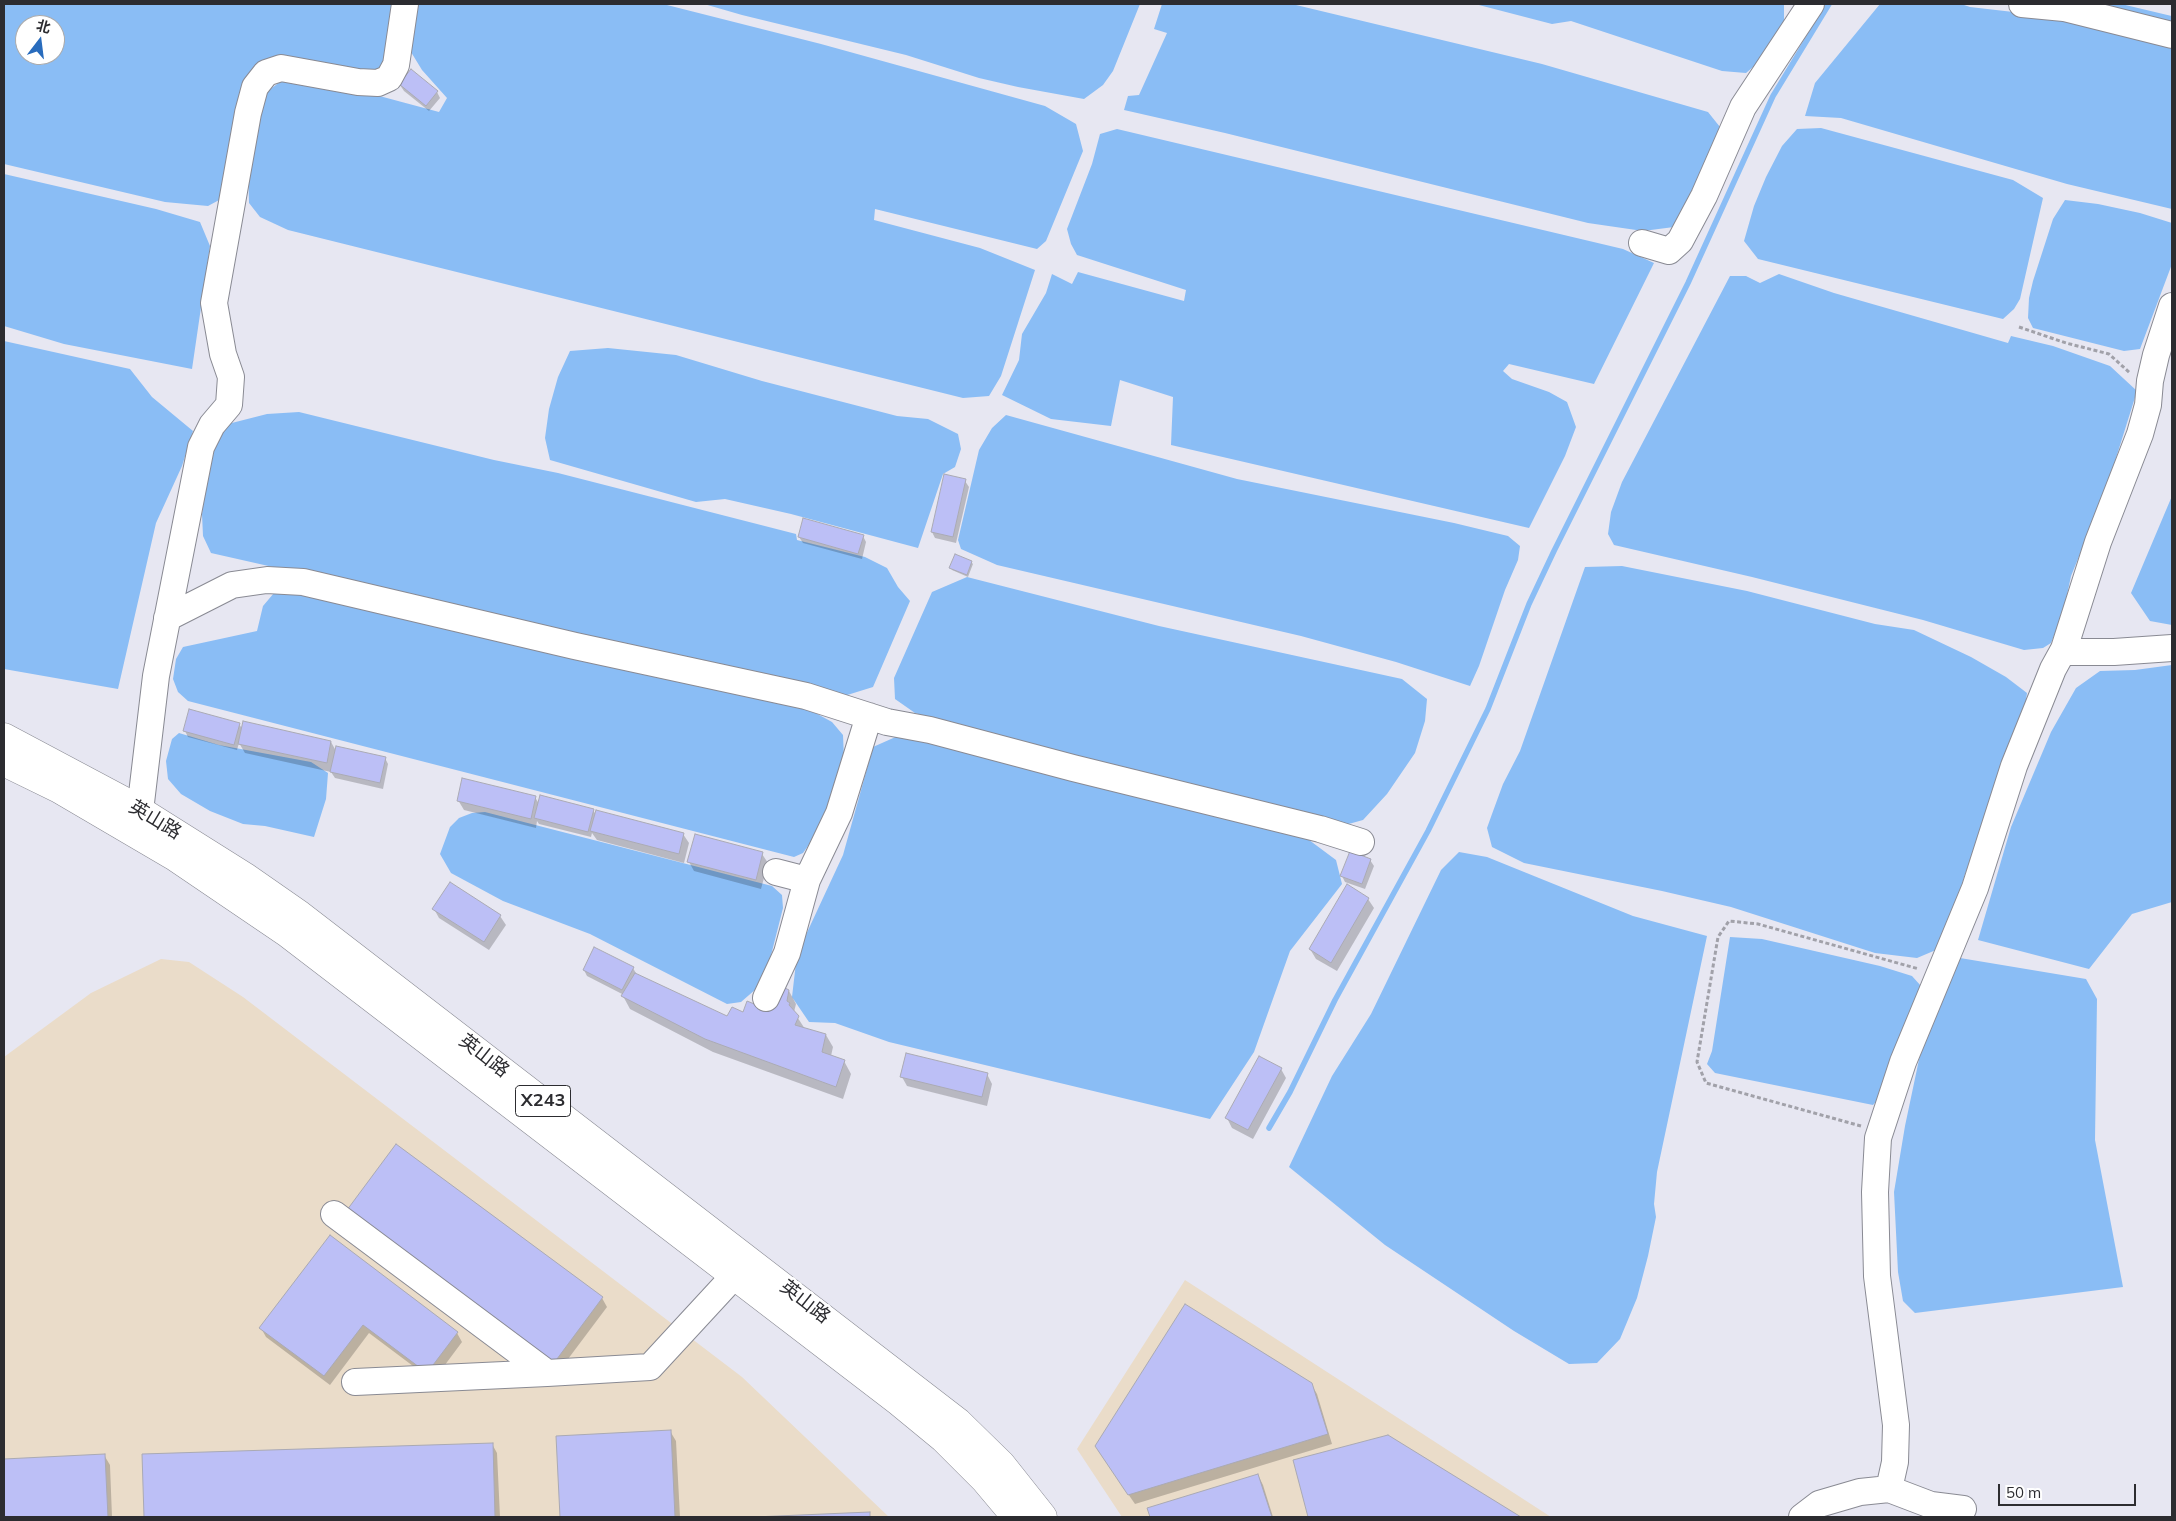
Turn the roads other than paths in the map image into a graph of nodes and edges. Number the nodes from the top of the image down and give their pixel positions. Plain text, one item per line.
1 (405, 4) edge
2 (1811, 4) edge
3 (2022, 4) edge
4 (2172, 35) edge
5 (1642, 243) dead end
6 (2172, 306) edge
7 (167, 618) junction
8 (2172, 648) edge
9 (2062, 652) junction
10 (869, 716) junction
11 (4, 737) edge
12 (4, 762) edge
13 (140, 811) junction
14 (1361, 842) dead end
15 (776, 872) dead end
16 (807, 880) junction
17 (766, 998) dead end
18 (334, 1214) dead end
19 (734, 1276) junction
20 (547, 1373) junction
21 (355, 1382) dead end
22 (1889, 1489) junction
23 (1963, 1508) dead end
24 (1016, 1517) edge
25 (1043, 1517) edge
26 (1802, 1517) edge

1 - 7 lane
2 - 5 lane
3 - 4 lane
6 - 9 lane
7 - 10 lane
7 - 13 lane
8 - 9 lane
9 - 22 lane
10 - 14 lane
10 - 16 lane
11 - 13 main road, 英山路 / X243
12 - 19 main road, 英山路 / X243
13 - 25 main road, 英山路 / X243
15 - 16 lane
16 - 17 lane
18 - 20 lane
19 - 20 lane
19 - 24 main road, 英山路 / X243
20 - 21 lane
22 - 23 lane
22 - 26 lane

